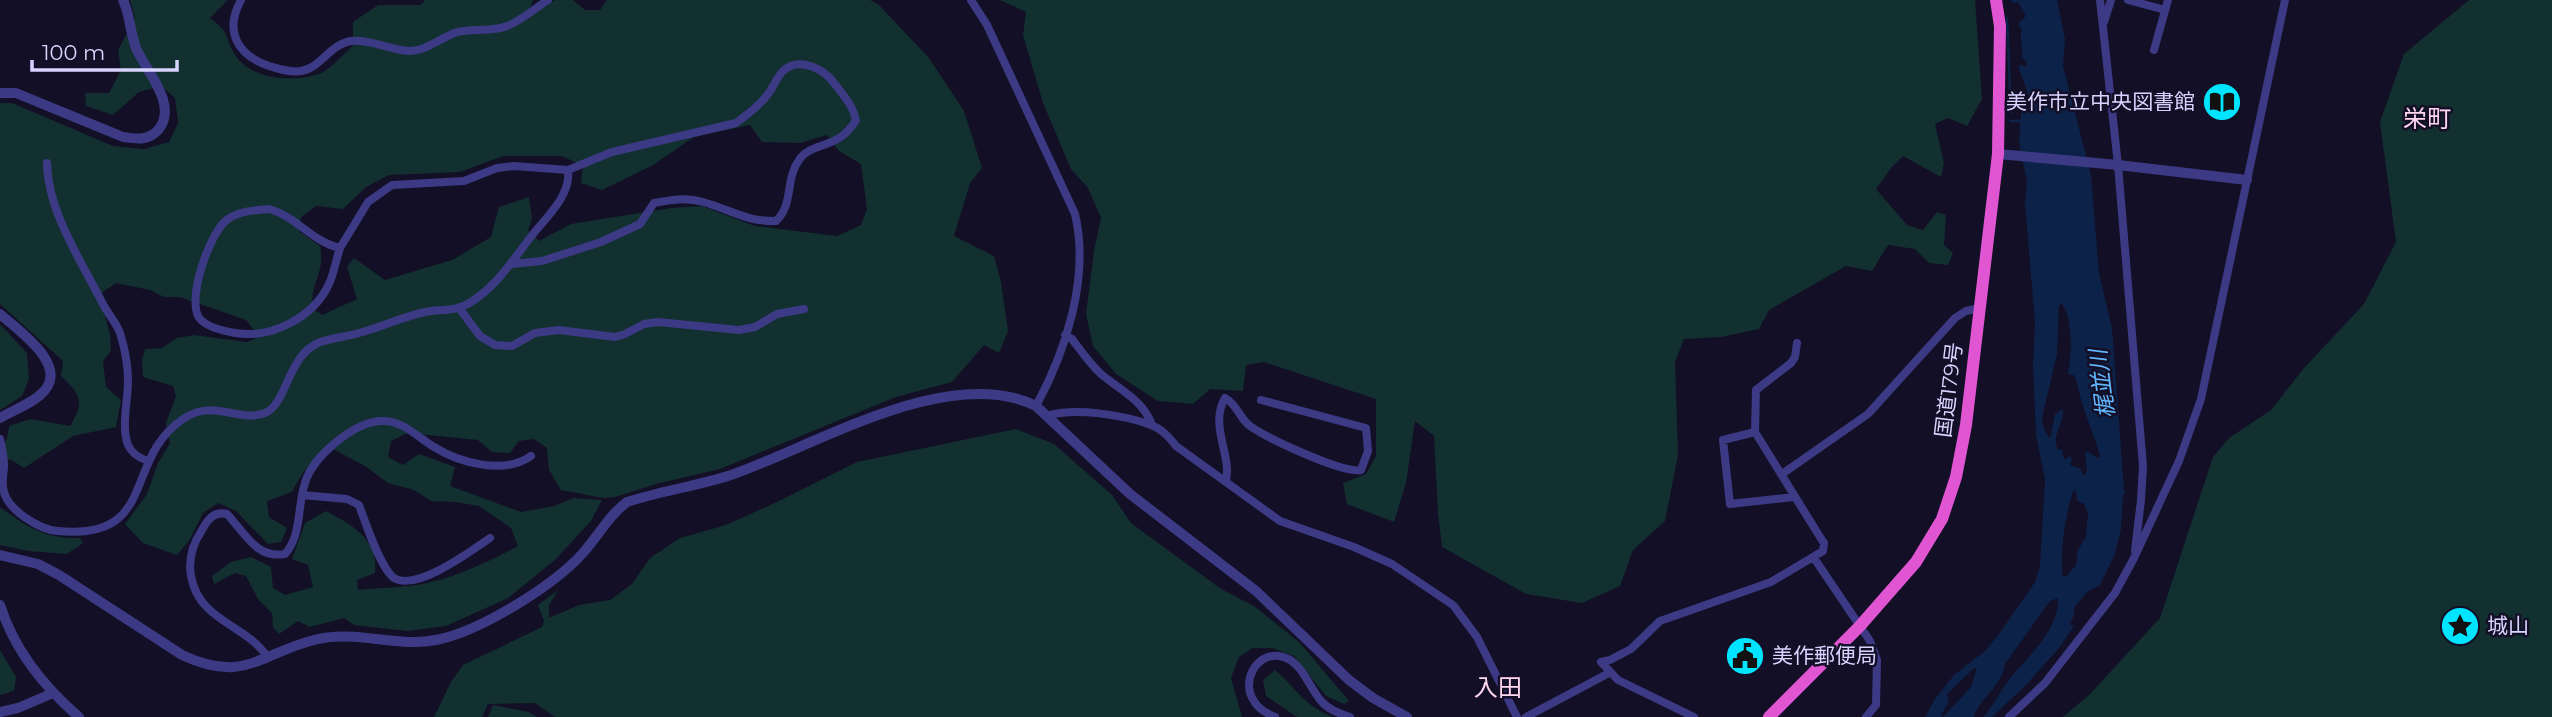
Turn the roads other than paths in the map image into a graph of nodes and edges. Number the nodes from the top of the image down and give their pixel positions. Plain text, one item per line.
1 (123, 0) edge
2 (241, 0) edge
3 (548, 0) edge
4 (971, 0) edge
5 (1996, 0) edge
6 (2100, 0) edge
7 (2111, 0) edge
8 (2128, 0) edge
9 (2168, 0) edge
10 (2285, 0) edge
11 (2165, 10) junction
12 (2104, 25) junction
13 (2154, 50) dead end
14 (0, 93) edge
15 (1998, 154) junction
16 (47, 163) dead end
17 (2114, 164) junction
18 (568, 170) junction
19 (2246, 180) junction
20 (340, 248) junction
21 (512, 264) junction
22 (459, 308) junction
23 (1979, 308) junction
24 (804, 309) dead end
25 (0, 314) edge
26 (1066, 335) junction
27 (1797, 344) dead end
28 (1261, 400) dead end
29 (1036, 406) junction
30 (1047, 416) junction
31 (0, 418) edge
32 (1152, 425) junction
33 (1755, 432) junction
34 (0, 439) edge
35 (531, 456) dead end
36 (148, 461) junction
37 (1782, 474) junction
38 (1226, 480) junction
39 (302, 495) junction
40 (1794, 497) junction
41 (490, 538) dead end
42 (0, 555) edge
43 (1814, 558) junction
44 (2134, 558) junction
45 (0, 605) edge
46 (1859, 627) junction
47 (268, 658) junction
48 (1609, 673) junction
49 (53, 693) junction
50 (0, 712) edge
51 (79, 717) edge
52 (1276, 717) edge
53 (1350, 717) edge
54 (1407, 717) edge
55 (1517, 717) edge
56 (1526, 717) edge
57 (1694, 717) edge
58 (1769, 717) edge
59 (1866, 717) edge
60 (2009, 717) edge

1 - 14 street
2 - 3 street
4 - 26 street
5 - 15 highway, 国道179号
6 - 12 street
7 - 12 street
8 - 11 street
9 - 11 street
10 - 19 street
11 - 13 street
12 - 17 street
15 - 17 street
15 - 23 highway, 国道179号
16 - 36 street
17 - 19 street
17 - 44 street
18 - 20 street
18 - 21 street
18 - 21 street
19 - 44 street
20 - 20 street
21 - 22 street
22 - 24 street
22 - 36 street
23 - 37 street
23 - 46 highway, 国道179号
25 - 31 street
26 - 29 street
26 - 32 street
27 - 33 street
28 - 38 street
29 - 30 street
29 - 47 street
30 - 32 street
30 - 54 street
32 - 38 street
33 - 37 street
33 - 40 street
34 - 36 street
35 - 39 street
37 - 40 street
38 - 55 street
39 - 41 street
39 - 47 street
40 - 43 street
42 - 47 street
43 - 46 street
43 - 48 street
44 - 60 street
45 - 49 street
46 - 58 highway, 国道179号
46 - 59 street
48 - 56 street
48 - 57 street
49 - 50 street
49 - 51 street
52 - 53 street

